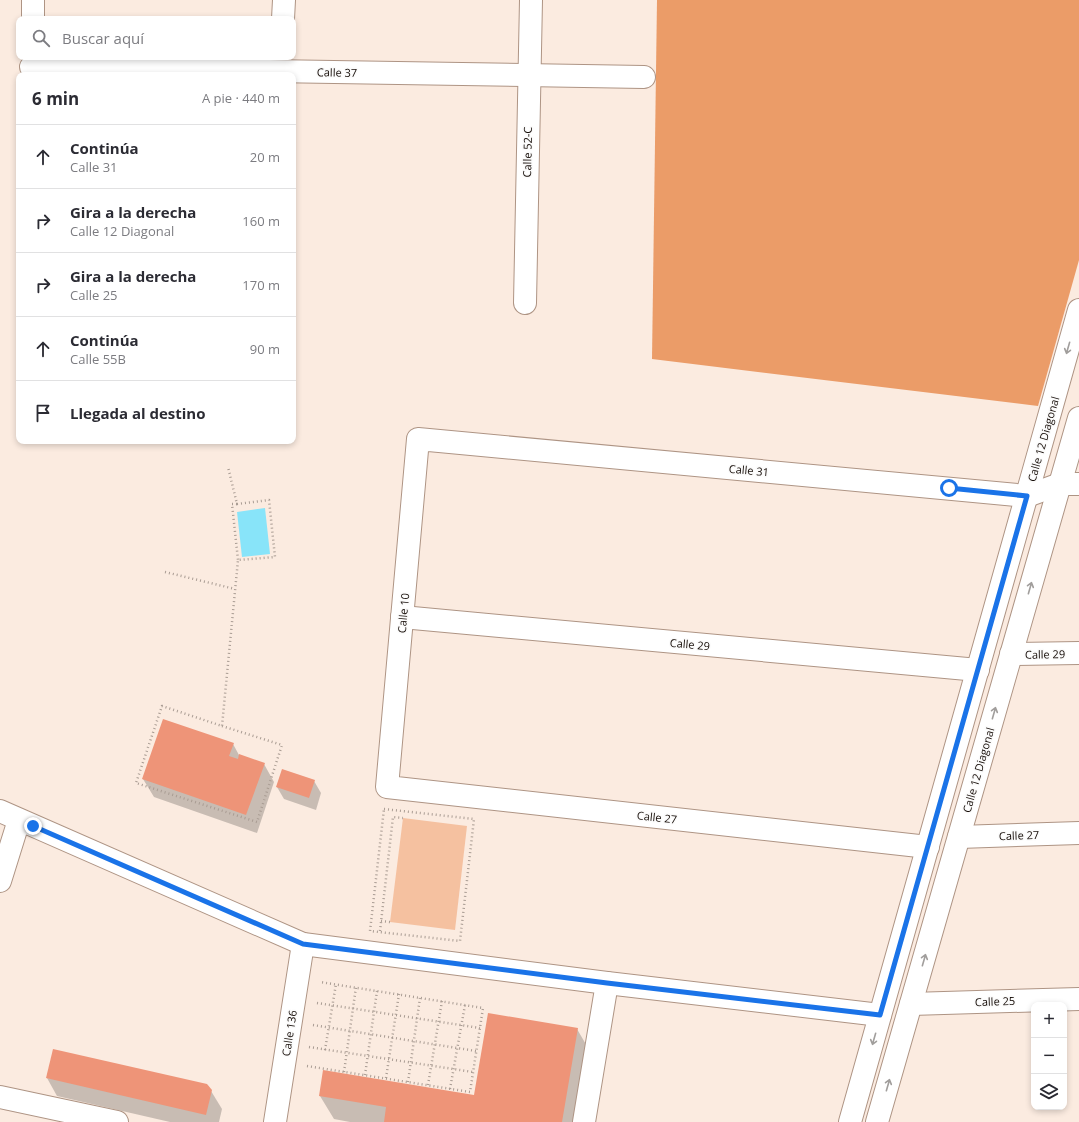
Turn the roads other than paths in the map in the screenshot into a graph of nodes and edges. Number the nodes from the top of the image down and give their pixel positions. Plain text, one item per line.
1 (33, 0) edge
2 (284, 0) edge
3 (530, 0) edge
4 (33, 16) edge
5 (283, 16) edge
6 (31, 66) edge
7 (282, 68) edge
8 (529, 75) junction
9 (644, 77) dead end
10 (525, 303) dead end
11 (1079, 310) edge
12 (1079, 418) edge
13 (418, 439) joint
14 (1070, 484) edge
15 (1027, 496) junction
16 (402, 618) junction
17 (1079, 653) edge
18 (1011, 654) junction
19 (978, 670) junction
20 (387, 787) joint
21 (9, 816) edge
22 (1079, 833) edge
23 (959, 837) junction
24 (928, 847) junction
25 (0, 881) edge
26 (303, 944) junction
27 (607, 983) junction
28 (1079, 999) edge
29 (911, 1004) junction
30 (880, 1015) junction
31 (0, 1097) edge
32 (118, 1122) edge
33 (275, 1122) edge
34 (584, 1122) edge
35 (850, 1122) edge
36 (877, 1122) edge

1 - 4 street
2 - 5 street
3 - 8 street, Calle 52-C
6 - 7 street, Calle 37
7 - 8 street, Calle 37
8 - 9 street, Calle 37
8 - 10 street, Calle 52-C
11 -> 15 street, Calle 12 Diagonal
12 - 14 street, Calle 12 Diagonal
13 - 15 street, Calle 31
13 - 16 street, Calle 10
14 - 15 street, Calle 31
18 -> 14 street, Calle 12 Diagonal
15 - 19 street, Calle 12 Diagonal
16 - 19 street, Calle 29
16 - 20 street, Calle 10
17 - 18 street, Calle 29
23 -> 18 street, Calle 12 Diagonal
19 - 24 street, Calle 12 Diagonal
20 - 24 street, Calle 27
21 - 25 street
21 - 26 street
22 - 23 street, Calle 27
29 -> 23 street, Calle 12 Diagonal
24 - 30 street, Calle 12 Diagonal
26 - 27 street
26 - 33 street, Calle 136
27 - 30 street
27 - 34 street
28 - 29 street, Calle 25
36 -> 29 street, Calle 12 Diagonal
30 -> 35 street, Calle 12 Diagonal
31 - 32 street

